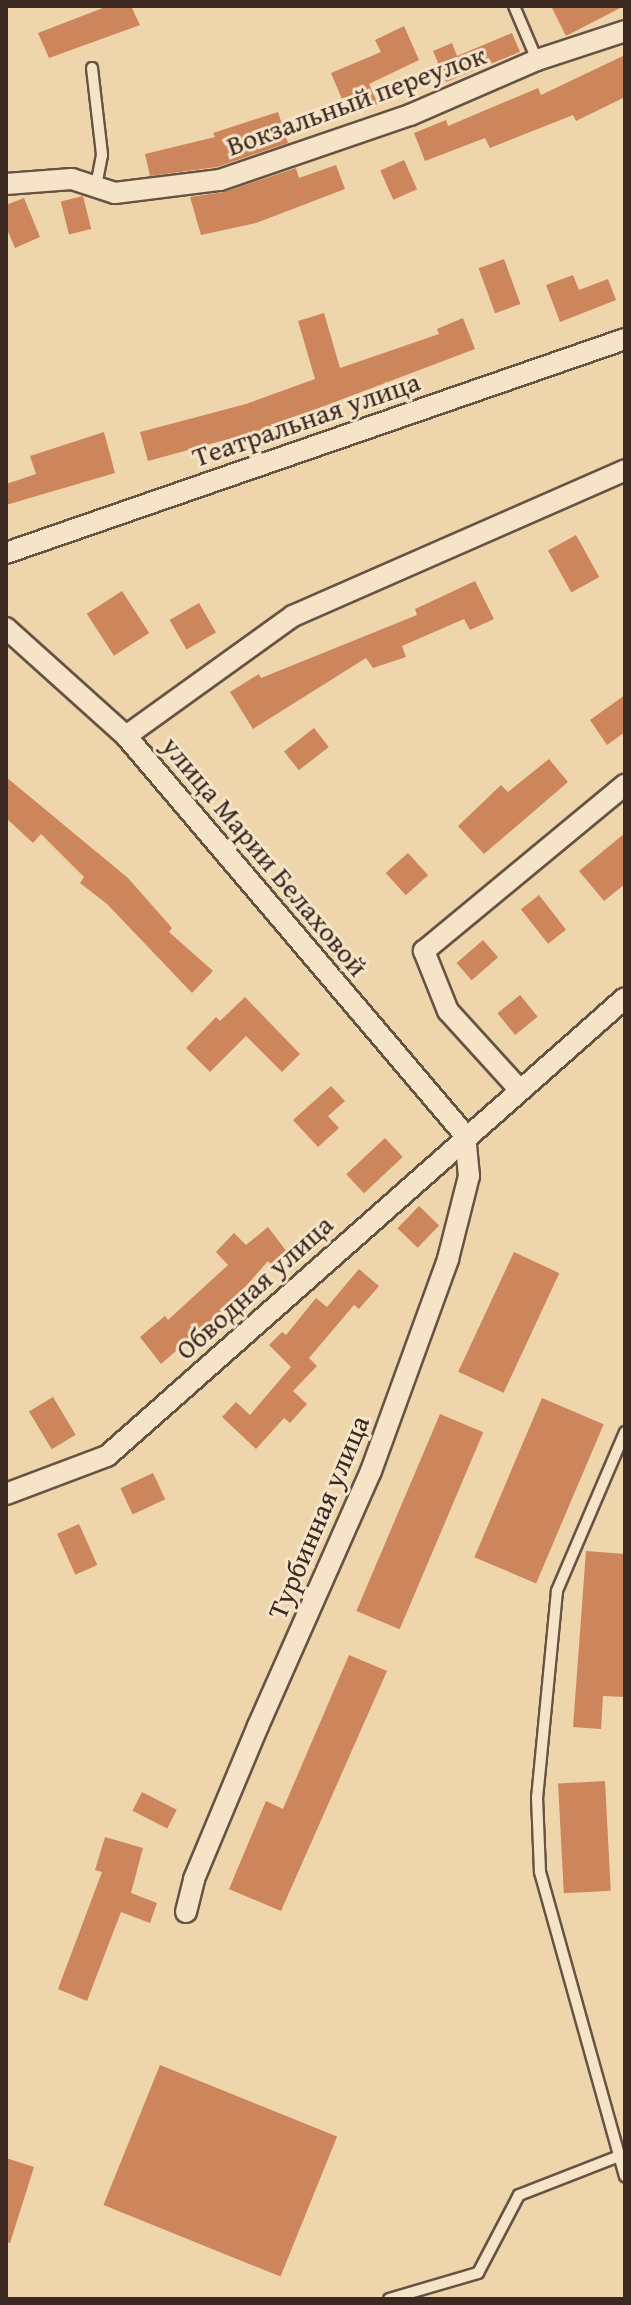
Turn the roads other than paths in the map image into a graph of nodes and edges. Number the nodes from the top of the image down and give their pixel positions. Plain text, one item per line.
1 (514, 6) edge
2 (625, 31) edge
3 (537, 60) junction
4 (92, 68) dead end
5 (6, 184) edge
6 (96, 187) junction
7 (625, 339) edge
8 (625, 470) edge
9 (6, 553) edge
10 (6, 628) edge
11 (126, 736) junction
12 (625, 785) edge
13 (625, 998) edge
14 (519, 1089) junction
15 (465, 1135) junction
16 (625, 1432) edge
17 (6, 1494) edge
18 (186, 1912) dead end
19 (619, 2156) junction
20 (625, 2176) edge
21 (389, 2299) edge

1 - 3 lane
2 - 3 street, Вокзальный переулок
3 - 6 street, Вокзальный переулок
4 - 6 lane
5 - 6 street, Вокзальный переулок
7 - 9 street, Театральная улица
8 - 11 street
10 - 11 street, улица Марии Белаховой
11 - 15 street, улица Марии Белаховой
12 - 14 street
13 - 14 street, Обводная улица
14 - 15 street, Обводная улица
15 - 17 street, Обводная улица
15 - 18 street, Турбинная улица
16 - 19 lane
19 - 20 lane
19 - 21 lane

